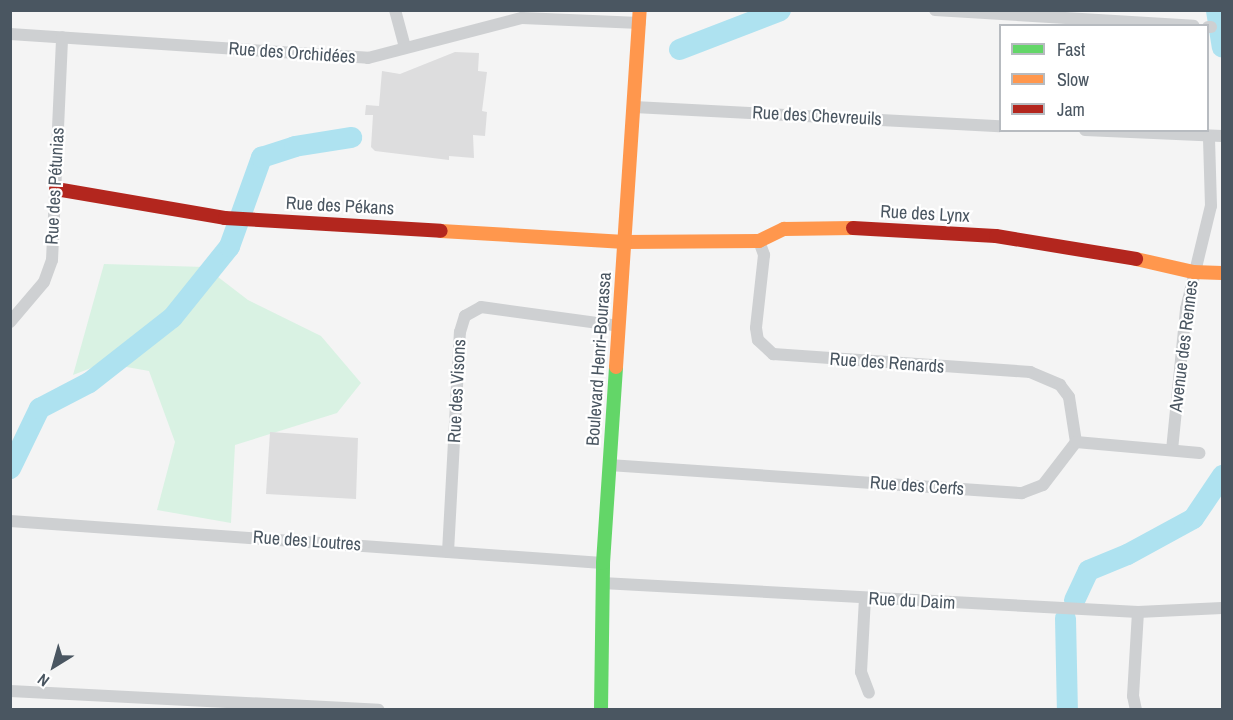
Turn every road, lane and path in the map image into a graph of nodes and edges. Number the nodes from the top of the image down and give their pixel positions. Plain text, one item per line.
1 (395, 10) edge
2 (935, 10) edge
3 (1179, 10) edge
4 (640, 17) edge
5 (1172, 24) joint
6 (10, 34) edge
7 (62, 37) junction
8 (405, 48) junction
9 (634, 107) junction
10 (999, 126) edge
11 (1120, 132) edge
12 (1222, 136) edge
13 (1209, 137) junction
14 (56, 189) junction
15 (759, 241) junction
16 (625, 242) junction
17 (1193, 272) junction
18 (1222, 273) edge
19 (10, 322) edge
20 (619, 326) junction
21 (1076, 442) junction
22 (1172, 450) junction
23 (1200, 453) dead end
24 (609, 465) junction
25 (10, 521) edge
26 (448, 552) junction
27 (603, 563) junction
28 (602, 583) junction
29 (865, 598) junction
30 (1222, 608) edge
31 (1137, 612) junction
32 (10, 690) edge
33 (869, 693) dead end
34 (379, 710) edge
35 (601, 710) edge
36 (1136, 710) edge

1 - 8 street
2 - 5 street
3 - 5 street
4 - 8 street, Rue des Orchidées
4 - 9 street, Boulevard Henri-Bourassa
6 - 7 street, Rue des Orchidées
7 - 8 street, Rue des Orchidées
7 - 14 street, Rue des Pétunias
9 - 10 street, Rue des Chevreuils
9 - 16 street, Boulevard Henri-Bourassa
11 - 13 street
12 - 13 street
13 - 17 street, Avenue des Rennes
14 - 16 street, Rue des Pékans
14 - 19 street, Rue des Pétunias
15 - 16 street, Rue des Lynx
15 - 17 street, Rue des Lynx
15 - 21 street, Rue des Renards
16 - 20 street, Boulevard Henri-Bourassa
17 - 18 street, Rue des Lynx
17 - 22 street, Avenue des Rennes
20 - 24 street, Boulevard Henri-Bourassa
20 - 26 street, Rue des Visons
21 - 22 street
21 - 24 street, Rue des Cerfs
22 - 23 street
24 - 27 street, Boulevard Henri-Bourassa
25 - 26 street, Rue des Loutres
26 - 27 street, Rue des Loutres
27 - 28 street, Boulevard Henri-Bourassa
28 - 29 street, Rue du Daim
28 - 35 street, Boulevard Henri-Bourassa
29 - 31 street, Rue du Daim
29 - 33 street
30 - 31 street, Rue du Daim
31 - 36 street
32 - 34 street

